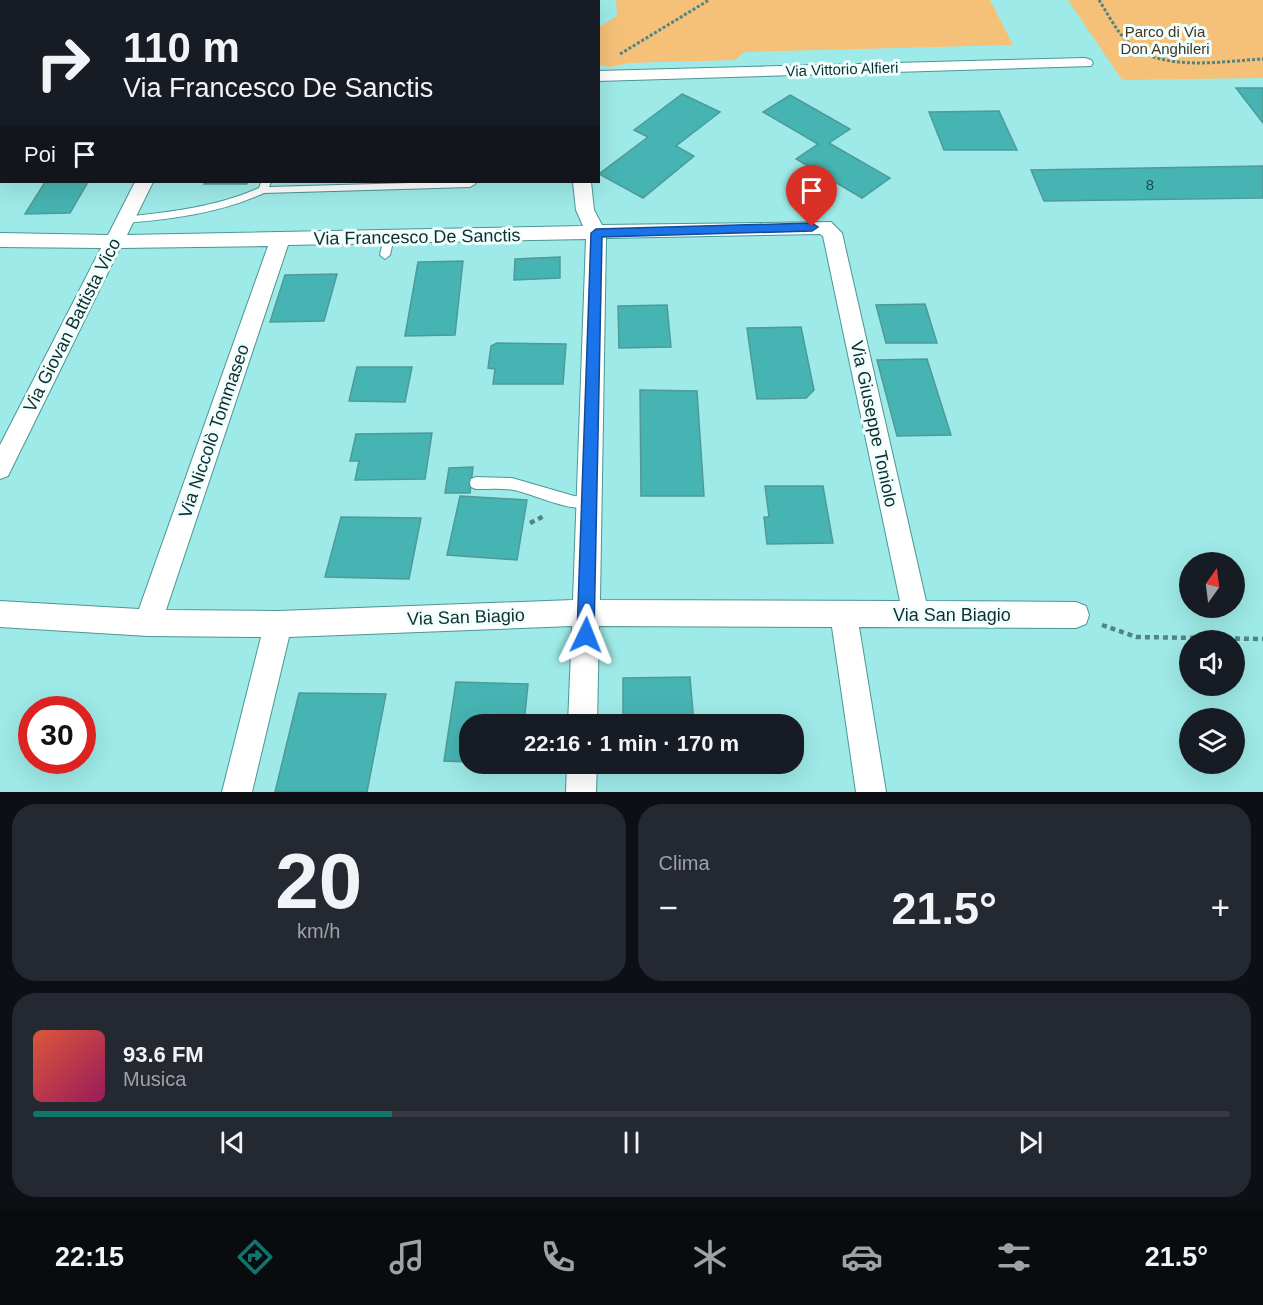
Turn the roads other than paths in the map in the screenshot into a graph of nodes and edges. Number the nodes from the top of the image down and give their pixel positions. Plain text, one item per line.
1 (1085, 63) dead end
2 (600, 76) edge
3 (144, 183) edge
4 (470, 183) edge
5 (582, 183) edge
6 (265, 186) edge
7 (125, 220) junction
8 (596, 233) junction
9 (832, 233) joint
10 (0, 240) edge
11 (280, 240) junction
12 (114, 242) junction
13 (0, 469) edge
14 (476, 483) dead end
15 (590, 501) junction
16 (586, 613) junction
17 (0, 614) edge
18 (844, 615) junction
19 (916, 615) junction
20 (1076, 615) road end
21 (148, 622) junction
22 (278, 624) junction
23 (583, 714) edge
24 (582, 774) edge
25 (237, 792) edge
26 (581, 792) edge
27 (871, 792) edge

1 - 2 street, Via Vittorio Alfieri
3 - 7 street, Via Giovan Battista Vico
4 - 6 lane
5 - 8 street
6 - 7 lane
7 - 12 street, Via Giovan Battista Vico
8 - 9 street, Via Francesco De Sanctis
8 - 11 street, Via Francesco De Sanctis
8 - 15 street
9 - 19 street, Via Giuseppe Toniolo
10 - 12 street, Via Francesco De Sanctis
11 - 12 street, Via Francesco De Sanctis
11 - 21 street, Via Niccolò Tommaseo
12 - 13 street, Via Giovan Battista Vico
14 - 15 lane
15 - 16 street
16 - 18 street, Via San Biagio
16 - 22 street, Via San Biagio
16 - 23 street
17 - 21 street, Via San Biagio
18 - 19 street, Via San Biagio
18 - 27 street
19 - 20 street, Via San Biagio
21 - 22 street, Via San Biagio
22 - 25 street
24 - 26 street

